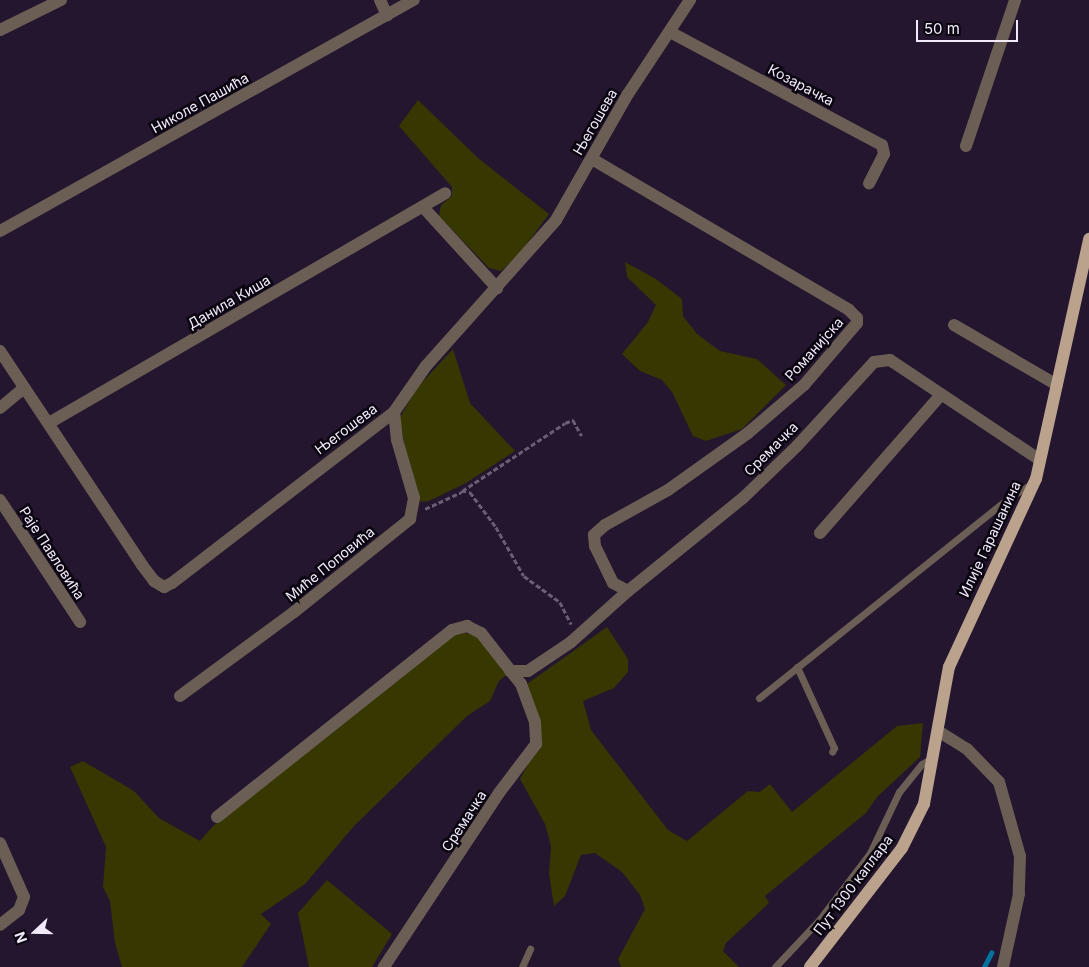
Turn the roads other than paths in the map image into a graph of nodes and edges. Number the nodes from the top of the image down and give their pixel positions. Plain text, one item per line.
1 (61, 0) edge
2 (380, 0) edge
3 (414, 0) edge
4 (690, 0) edge
5 (1015, 0) edge
6 (388, 15) junction
7 (0, 30) edge
8 (670, 32) junction
9 (966, 146) dead end
10 (592, 159) junction
11 (869, 183) dead end
12 (445, 193) dead end
13 (423, 207) junction
14 (0, 231) edge
15 (1089, 239) edge
16 (497, 288) junction
17 (954, 325) dead end
18 (0, 351) edge
19 (1057, 385) junction
20 (24, 388) junction
21 (940, 396) junction
22 (0, 408) edge
23 (394, 412) junction
24 (49, 423) junction
25 (1040, 460) junction
26 (1033, 483) junction
27 (0, 500) edge
28 (820, 533) dead end
29 (628, 591) junction
30 (80, 622) dead end
31 (797, 667) junction
32 (510, 671) junction
33 (528, 671) junction
34 (521, 684) junction
35 (180, 696) dead end
36 (759, 698) dead end
37 (938, 731) junction
38 (832, 752) dead end
39 (933, 757) junction
40 (217, 817) dead end
41 (0, 843) edge
42 (0, 925) edge
43 (530, 949) dead end
44 (384, 967) edge
45 (522, 967) edge
46 (775, 967) edge
47 (810, 967) edge
48 (1003, 967) edge

1 - 7 street
2 - 6 street
3 - 6 street, Николе Пашића
4 - 8 street, Његошева
5 - 9 street
6 - 14 street, Николе Пашића
8 - 10 street, Његошева
8 - 11 street, Козарачка
10 - 16 street, Његошева
10 - 29 street, Романијска
12 - 13 street, Данила Киша
13 - 16 street
13 - 24 street, Данила Киша
15 - 19 main road, Илије Гарашанина
16 - 23 street, Његошева
17 - 19 street
18 - 20 street, Његошева
19 - 25 main road, Илије Гарашанина
20 - 22 street
20 - 24 street, Његошева
21 - 25 street, Сремачка
21 - 28 street
21 - 29 street, Сремачка
23 - 24 street, Његошева
23 - 35 street, Миће Поповића
25 - 26 main road, Илије Гарашанина
26 - 31 lane
26 - 37 main road, Илије Гарашанина
27 - 30 street, Раје Павловића
29 - 33 street, Сремачка
31 - 36 lane
31 - 38 lane
32 - 33 street
32 - 34 street, Сремачка
32 - 40 street
33 - 34 street, Сремачка
34 - 44 street, Сремачка
37 - 39 main road, Пут 1300 каплара
37 - 48 street
39 - 46 lane
39 - 47 main road, Пут 1300 каплара
41 - 42 street
43 - 45 lane

